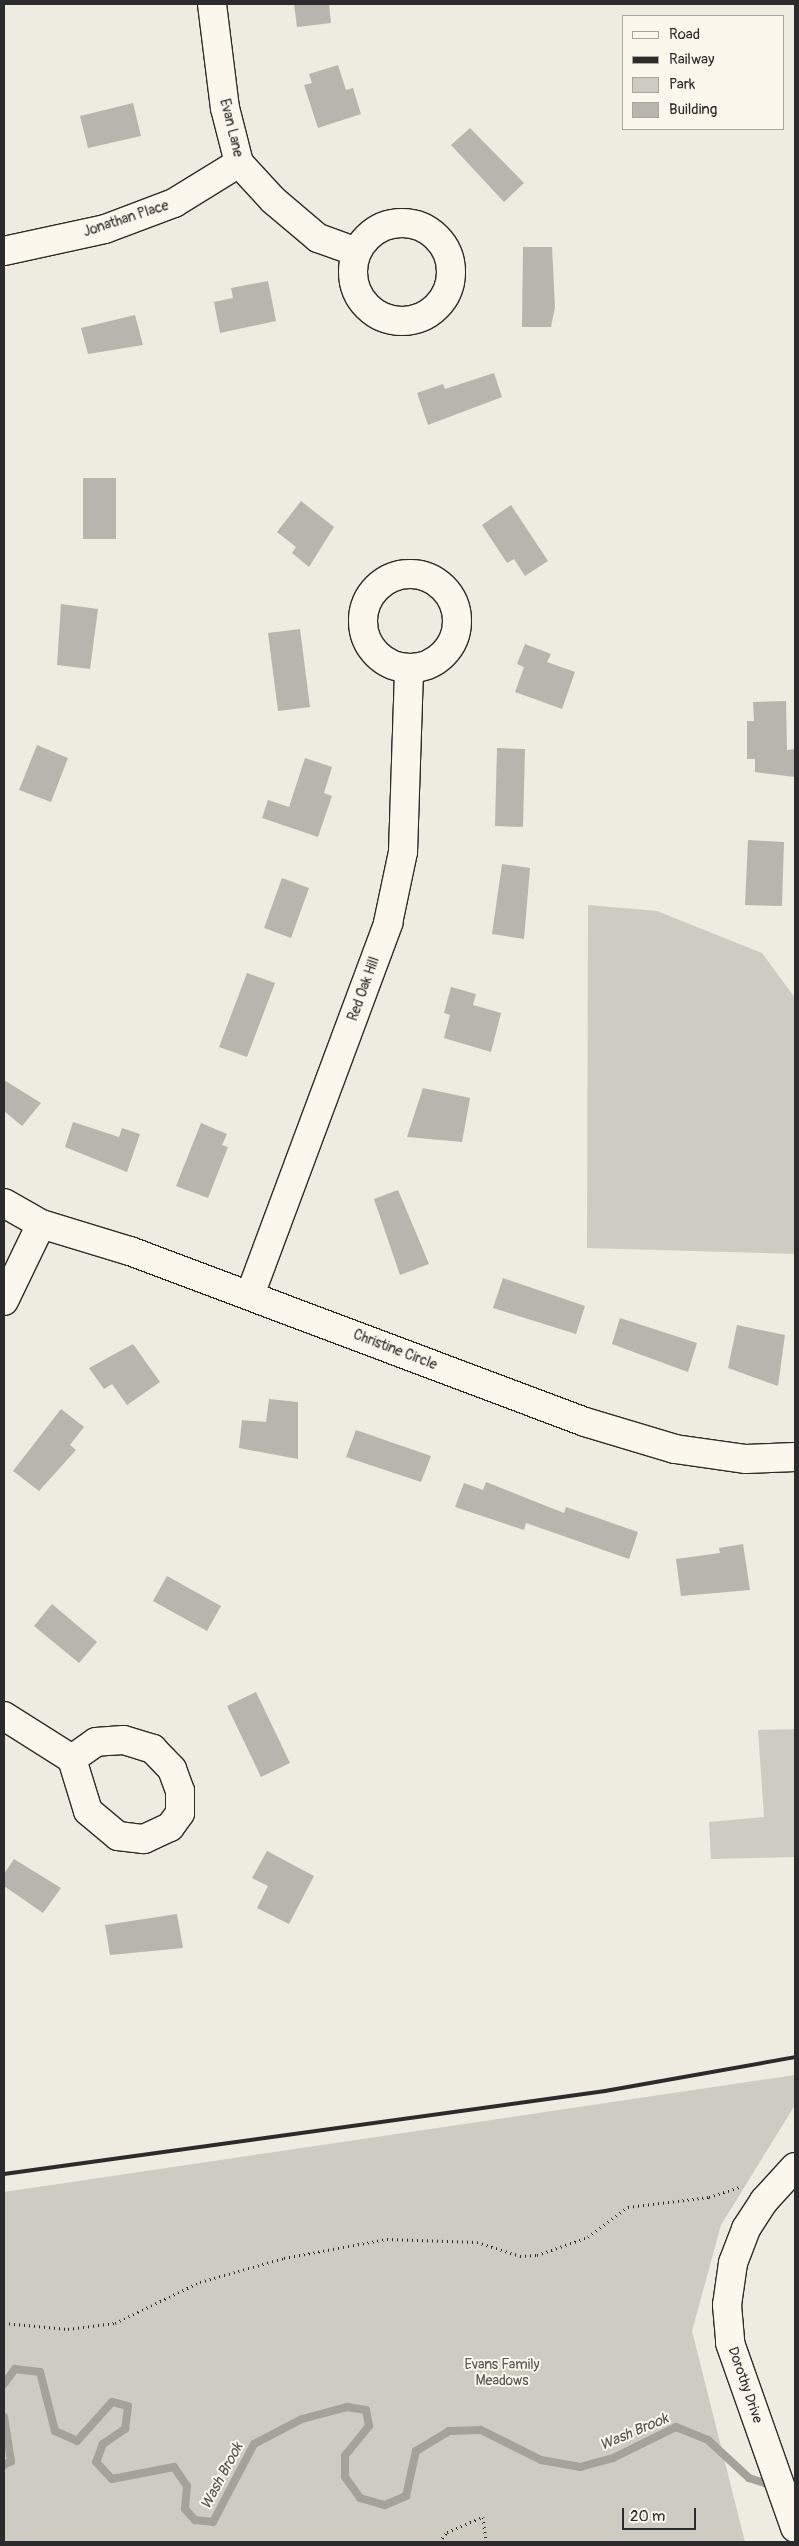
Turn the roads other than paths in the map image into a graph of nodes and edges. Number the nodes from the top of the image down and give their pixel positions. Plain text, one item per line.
1 (212, 4) edge
2 (239, 163) junction
3 (4, 251) edge
4 (357, 252) dead end
5 (409, 669) dead end
6 (4, 1203) edge
7 (41, 1224) junction
8 (250, 1295) junction
9 (4, 1301) edge
10 (795, 1458) edge
11 (4, 1716) edge
12 (72, 1759) dead end
13 (786, 2176) edge
14 (793, 2520) edge

1 - 2 street, Evan Lane
2 - 3 street, Jonathan Place
2 - 4 street, Evan Lane
5 - 8 street, Red Oak Hill
6 - 7 street, Christine Circle
7 - 8 street, Christine Circle
7 - 9 street
8 - 10 street, Christine Circle
11 - 12 street
13 - 14 street, Dorothy Drive

